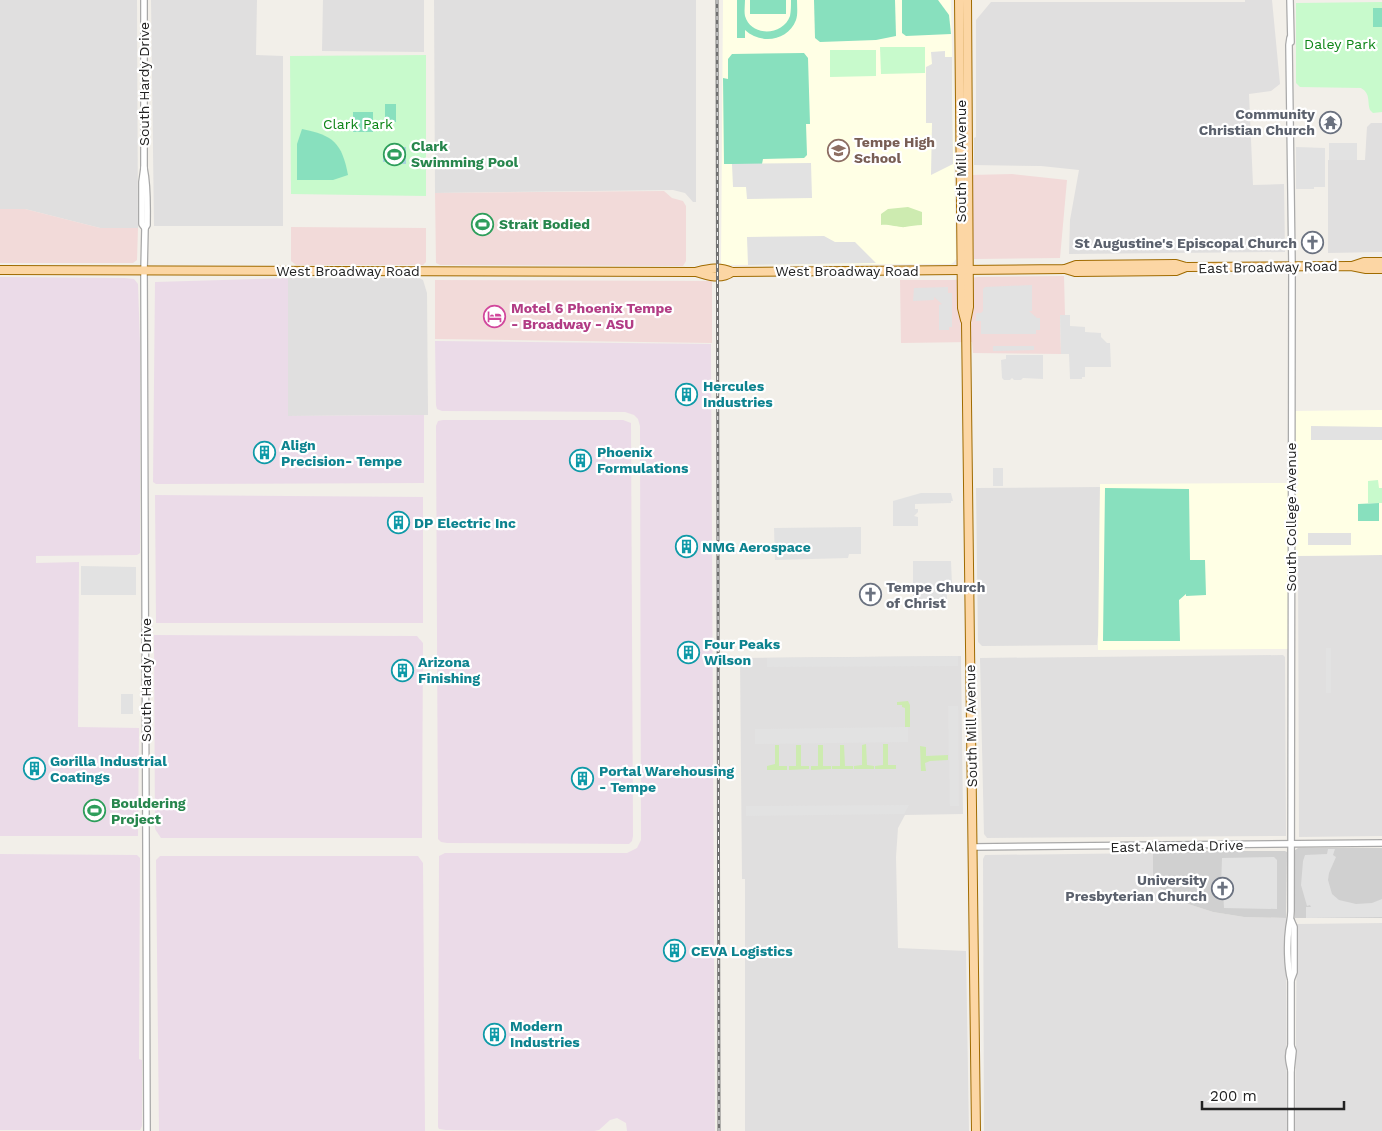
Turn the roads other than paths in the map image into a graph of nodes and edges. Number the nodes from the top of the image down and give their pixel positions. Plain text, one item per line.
1 (144, 0) edge
2 (959, 0) edge
3 (967, 0) edge
4 (1290, 0) edge
5 (1382, 262) edge
6 (1292, 266) junction
7 (1351, 266) junction
8 (1382, 269) edge
9 (0, 270) edge
10 (965, 270) junction
11 (144, 271) junction
12 (1382, 843) edge
13 (1291, 844) junction
14 (973, 847) junction
15 (147, 1131) edge
16 (976, 1131) edge
17 (1291, 1131) edge

1 - 11 street, South Hardy Drive
2 - 10 main road, South Mill Avenue
3 - 10 main road, South Mill Avenue
4 - 6 street, South College Avenue
5 - 7 main road, East Broadway Road
6 - 7 main road, East Broadway Road
6 - 10 main road, East Broadway Road
6 - 13 street, South College Avenue
7 - 8 main road, East Broadway Road
9 - 11 main road, West Broadway Road
10 - 11 main road, West Broadway Road
10 - 14 main road, South Mill Avenue
11 - 15 street, South Hardy Drive
12 - 13 street, East Alameda Drive
13 - 14 street, East Alameda Drive
13 - 17 street, South College Avenue
14 - 16 main road, South Mill Avenue

